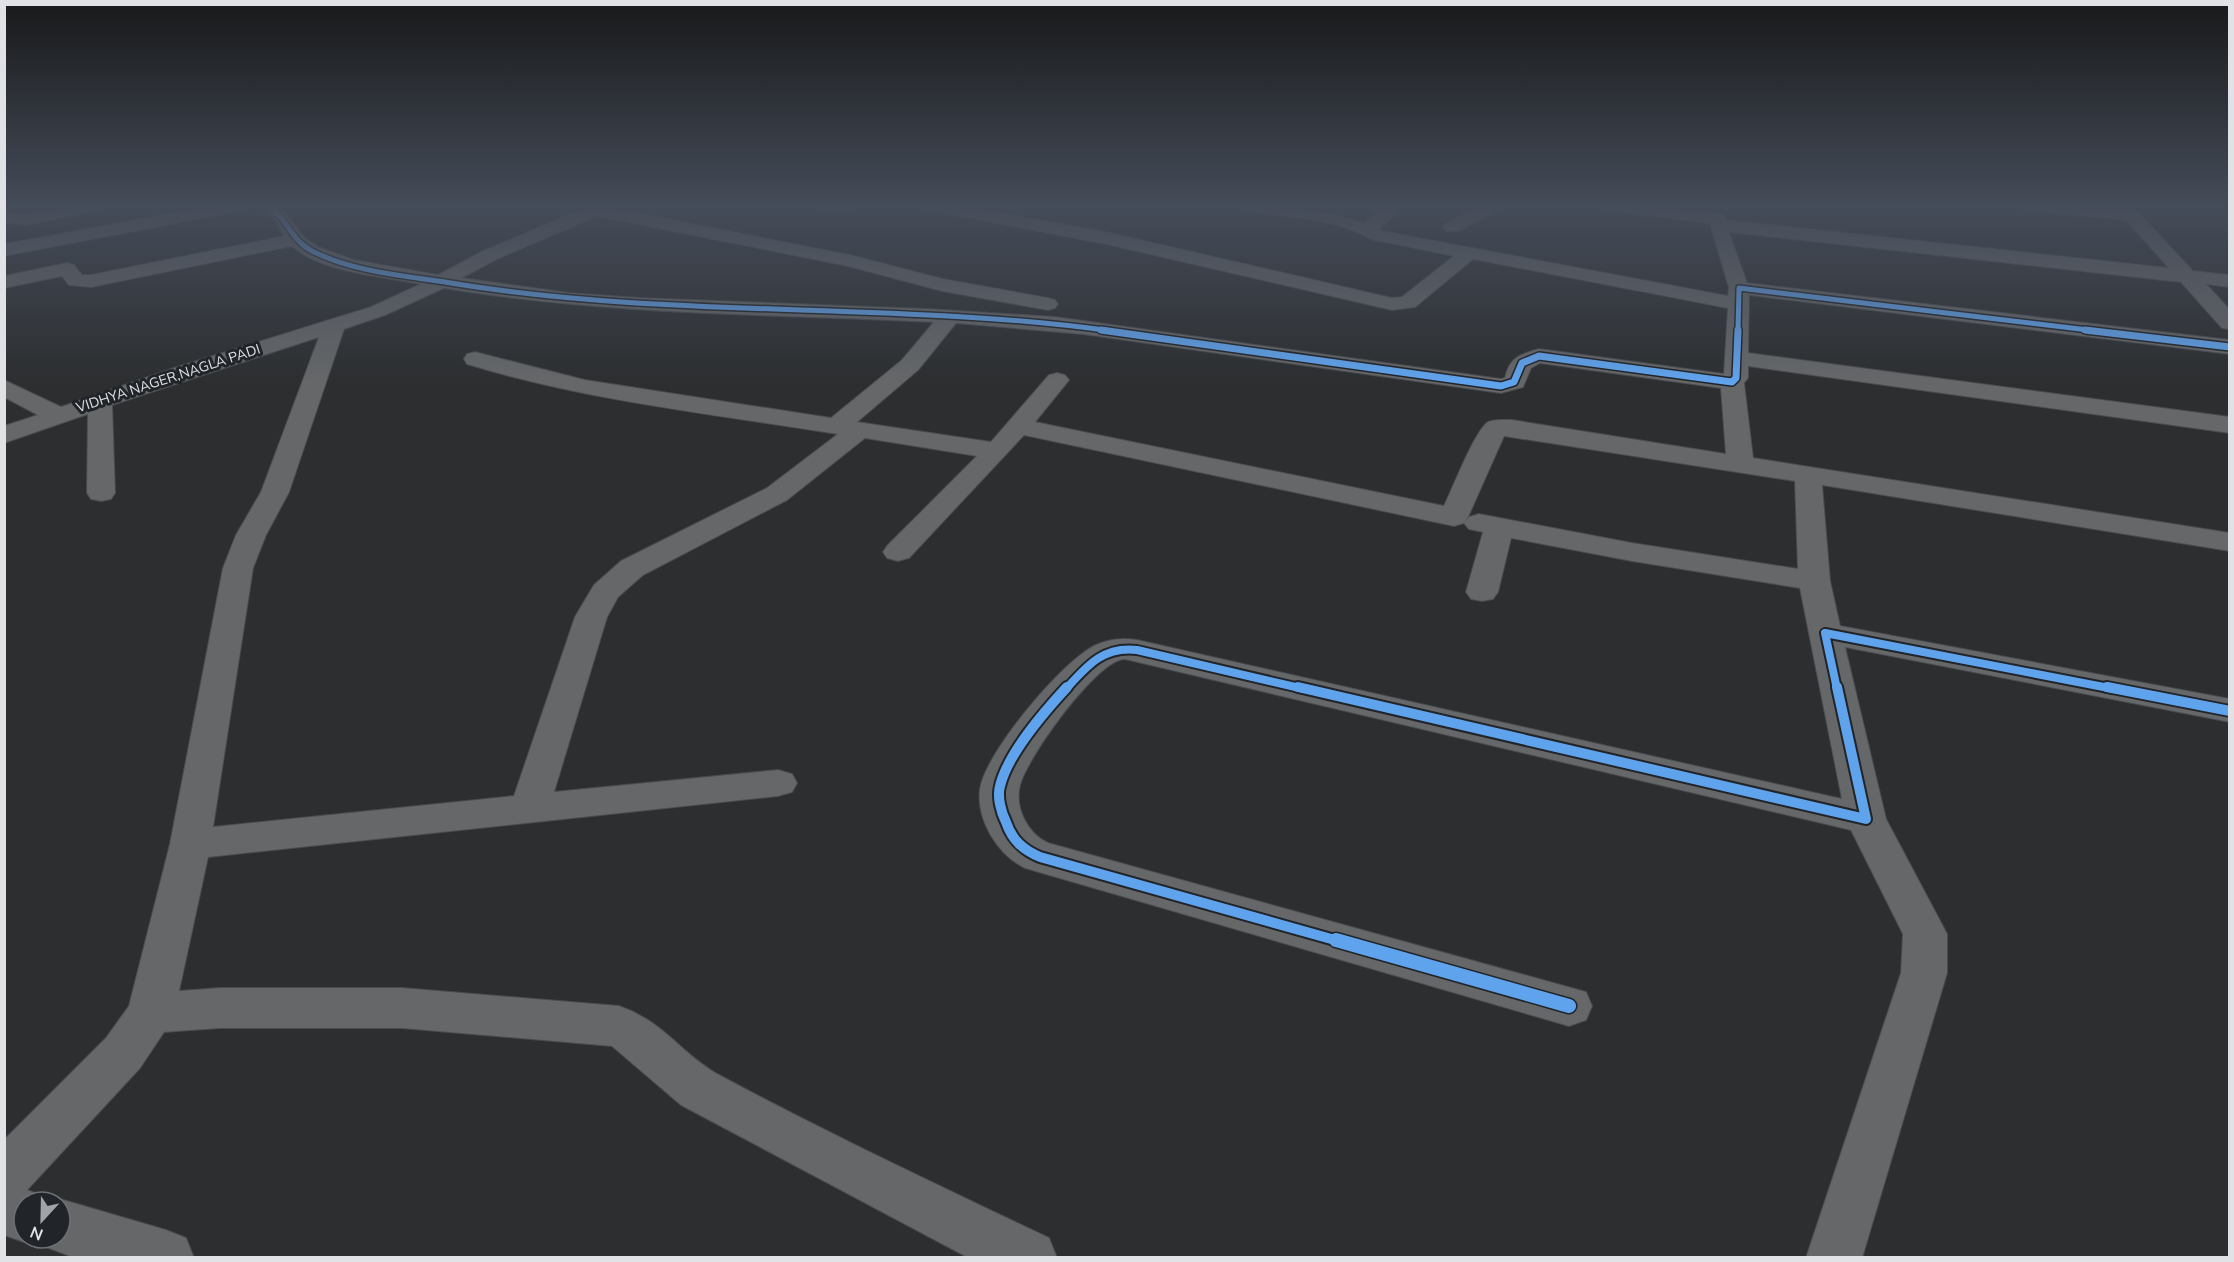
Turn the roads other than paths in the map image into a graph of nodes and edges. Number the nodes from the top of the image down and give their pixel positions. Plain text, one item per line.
1 (171, 265) edge
2 (362, 265) edge
3 (471, 265) edge
4 (865, 265) edge
5 (1223, 265) edge
6 (1454, 265) edge
7 (1543, 265) edge
8 (1730, 265) edge
9 (2100, 265) edge
10 (2177, 265) edge
11 (2187, 276) junction
12 (440, 281) junction
13 (2229, 281) edge
14 (4, 282) edge
15 (1738, 296) junction
16 (950, 317) junction
17 (2229, 323) edge
18 (334, 326) junction
19 (1088, 327) junction
20 (2229, 347) edge
21 (475, 359) dead end
22 (1734, 370) junction
23 (1057, 380) dead end
24 (4, 387) edge
25 (100, 400) junction
26 (57, 415) junction
27 (2229, 425) edge
28 (1018, 426) junction
29 (848, 428) junction
30 (4, 435) edge
31 (997, 451) junction
32 (1740, 464) junction
33 (1808, 475) junction
34 (101, 494) dead end
35 (1454, 517) junction
36 (1499, 527) junction
37 (2229, 542) edge
38 (898, 552) dead end
39 (1814, 581) junction
40 (1482, 592) dead end
41 (1825, 633) junction
42 (2229, 711) edge
43 (778, 783) dead end
44 (530, 808) junction
45 (1866, 819) junction
46 (190, 844) junction
47 (1569, 1006) dead end
48 (151, 1013) junction
49 (4, 1177) edge
50 (72, 1230) edge
51 (166, 1257) edge
52 (1029, 1257) edge
53 (1834, 1257) edge

1 - 14 street
2 - 12 street
3 - 12 street, VIDHYA NAGER,NAGLA PADI
4 - 19 street
5 - 6 street
7 - 15 street
8 - 15 street
9 - 11 street
10 - 11 street
11 - 13 street
11 - 17 street
12 - 16 street
12 - 18 street, VIDHYA NAGER,NAGLA PADI
15 - 20 street
15 - 22 street
16 - 19 street
16 - 29 street
18 - 25 street, VIDHYA NAGER,NAGLA PADI
18 - 46 street
19 - 22 street
21 - 29 street
22 - 27 street
22 - 32 street
23 - 28 street
24 - 26 street
25 - 26 street, VIDHYA NAGER,NAGLA PADI
25 - 34 street
26 - 30 street, VIDHYA NAGER,NAGLA PADI
28 - 31 street
28 - 35 street
29 - 31 street
29 - 44 street
31 - 38 street
32 - 33 street
32 - 35 street
33 - 37 street
33 - 39 street
35 - 36 street
36 - 39 street
36 - 40 street
39 - 41 street
41 - 42 street
41 - 45 street
43 - 44 street
44 - 46 street
45 - 47 street
45 - 53 street
46 - 48 street
48 - 49 street
48 - 52 street
50 - 51 street

